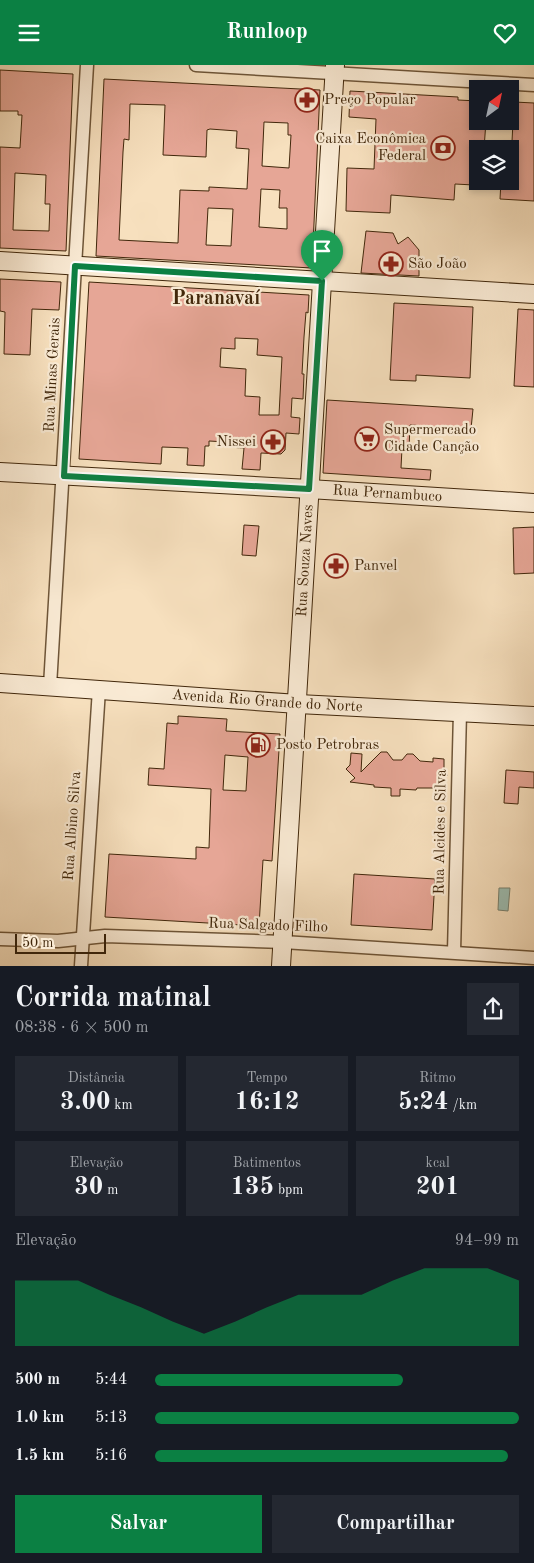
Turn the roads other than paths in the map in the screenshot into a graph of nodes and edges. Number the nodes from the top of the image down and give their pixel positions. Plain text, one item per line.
1 (87, 65) edge
2 (196, 65) edge
3 (334, 69) edge
4 (534, 85) edge
5 (0, 261) edge
6 (75, 266) junction
7 (322, 281) junction
8 (534, 294) edge
9 (0, 472) edge
10 (64, 476) junction
11 (309, 489) junction
12 (534, 503) edge
13 (0, 683) edge
14 (50, 686) junction
15 (99, 689) junction
16 (298, 704) junction
17 (460, 712) junction
18 (534, 716) edge
19 (82, 938) junction
20 (0, 939) edge
21 (283, 942) junction
22 (454, 952) junction
23 (534, 958) edge
24 (81, 965) edge
25 (281, 965) edge

1 - 6 street, Rua Minas Gerais
2 - 3 street
3 - 4 street
3 - 7 street, Rua Souza Naves
5 - 6 street
6 - 7 street
6 - 10 street, Rua Minas Gerais
7 - 8 street
7 - 11 street, Rua Souza Naves
9 - 10 street, Rua Pernambuco
10 - 11 street, Rua Pernambuco
10 - 14 street, Rua Minas Gerais
11 - 12 street, Rua Pernambuco
11 - 16 street, Rua Souza Naves
13 - 14 street, Avenida Rio Grande do Norte
14 - 15 street, Avenida Rio Grande do Norte
15 - 16 street, Avenida Rio Grande do Norte
15 - 19 street, Rua Albino Silva
16 - 17 street, Avenida Rio Grande do Norte
16 - 21 street, Rua Souza Naves
17 - 18 street, Avenida Rio Grande do Norte
17 - 22 street, Rua Alcides e Silva
19 - 20 street, Rua Salgado Filho
19 - 21 street, Rua Salgado Filho
19 - 24 street, Rua Albino Silva
21 - 22 street, Rua Salgado Filho
21 - 25 street, Rua Souza Naves
22 - 23 street, Rua Salgado Filho

